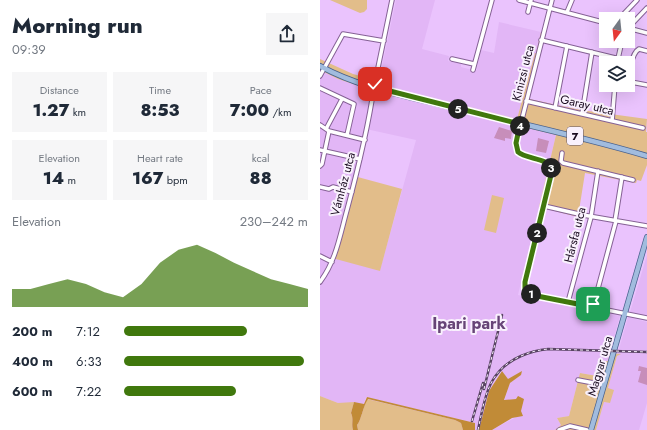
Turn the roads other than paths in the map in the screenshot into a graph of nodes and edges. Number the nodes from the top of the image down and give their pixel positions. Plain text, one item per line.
1 (392, 0) edge
2 (492, 0) edge
3 (519, 0) edge
4 (552, 0) edge
5 (572, 0) edge
6 (637, 0) edge
7 (531, 1) edge
8 (550, 8) junction
9 (647, 8) edge
10 (528, 12) dead end
11 (567, 12) junction
12 (626, 12) edge
13 (599, 20) edge
14 (635, 21) edge
15 (635, 30) edge
16 (647, 33) edge
17 (541, 40) junction
18 (384, 41) junction
19 (567, 46) junction
20 (647, 51) edge
21 (592, 52) junction
22 (603, 56) edge
23 (635, 56) edge
24 (452, 59) dead end
25 (474, 64) junction
26 (322, 67) edge
27 (473, 70) dead end
28 (320, 76) edge
29 (635, 82) edge
30 (647, 85) edge
31 (374, 87) junction
32 (320, 88) edge
33 (614, 92) edge
34 (342, 99) junction
35 (526, 101) junction
36 (555, 108) junction
37 (582, 114) junction
38 (612, 121) junction
39 (520, 124) junction
40 (320, 125) edge
41 (642, 128) dead end
42 (328, 130) junction
43 (347, 135) junction
44 (365, 140) junction
45 (320, 150) edge
46 (325, 151) junction
47 (562, 153) dead end
48 (647, 155) edge
49 (360, 159) junction
50 (320, 166) edge
51 (598, 171) junction
52 (622, 177) junction
53 (634, 180) dead end
54 (320, 187) edge
55 (352, 192) junction
56 (544, 206) junction
57 (591, 217) junction
58 (616, 221) junction
59 (647, 226) edge
60 (647, 238) edge
61 (320, 256) edge
62 (332, 262) junction
63 (320, 282) edge
64 (568, 302) junction
65 (593, 307) junction
66 (625, 313) junction
67 (647, 318) edge
68 (578, 380) dead end
69 (604, 385) junction
70 (559, 430) edge
71 (588, 430) edge
72 (592, 430) edge

1 - 18 street, Vámház utca
2 - 25 street
3 - 7 street
4 - 8 street, Kinizsi utca
5 - 11 street
6 - 12 street
7 - 8 street
7 - 10 street
8 - 11 street
8 - 17 street, Kinizsi utca
9 - 14 street
11 - 13 street
15 - 16 street
17 - 19 street
17 - 35 street, Kinizsi utca
18 - 26 street
18 - 31 street, Vámház utca
19 - 21 street
19 - 36 street
20 - 23 street
21 - 22 street
21 - 37 street
24 - 25 street
25 - 27 street
26 - 28 street
26 - 31 main road, 7
29 - 30 street
31 - 39 main road, 7
31 - 44 street, Vámház utca
32 - 34 street
33 - 38 street
34 - 42 street
34 - 43 street
35 - 36 street, Garay utca
35 - 39 street, Kinizsi utca
36 - 37 street, Garay utca
37 - 38 street, Garay utca
38 - 41 street, Garay utca
39 - 48 main road, 7
39 - 56 street, Kinizsi utca
40 - 42 street
42 - 43 street
42 - 46 street
43 - 44 street
44 - 49 street, Vámház utca
45 - 46 street
46 - 49 street
46 - 50 street
47 - 51 street
49 - 55 street, Vámház utca
51 - 52 street
51 - 57 street, Hársfa utca
52 - 53 street
52 - 58 street
54 - 55 street
55 - 62 street, Vámház utca
56 - 57 street
56 - 64 street
57 - 58 street
57 - 64 street, Hársfa utca
58 - 59 street
58 - 65 street
60 - 66 main road, Magyar utca
61 - 62 street
62 - 63 street, Vámház utca
64 - 65 street
65 - 66 street
66 - 67 street
66 - 69 main road, Magyar utca
68 - 69 street
69 - 72 main road, Magyar utca
70 - 71 street

